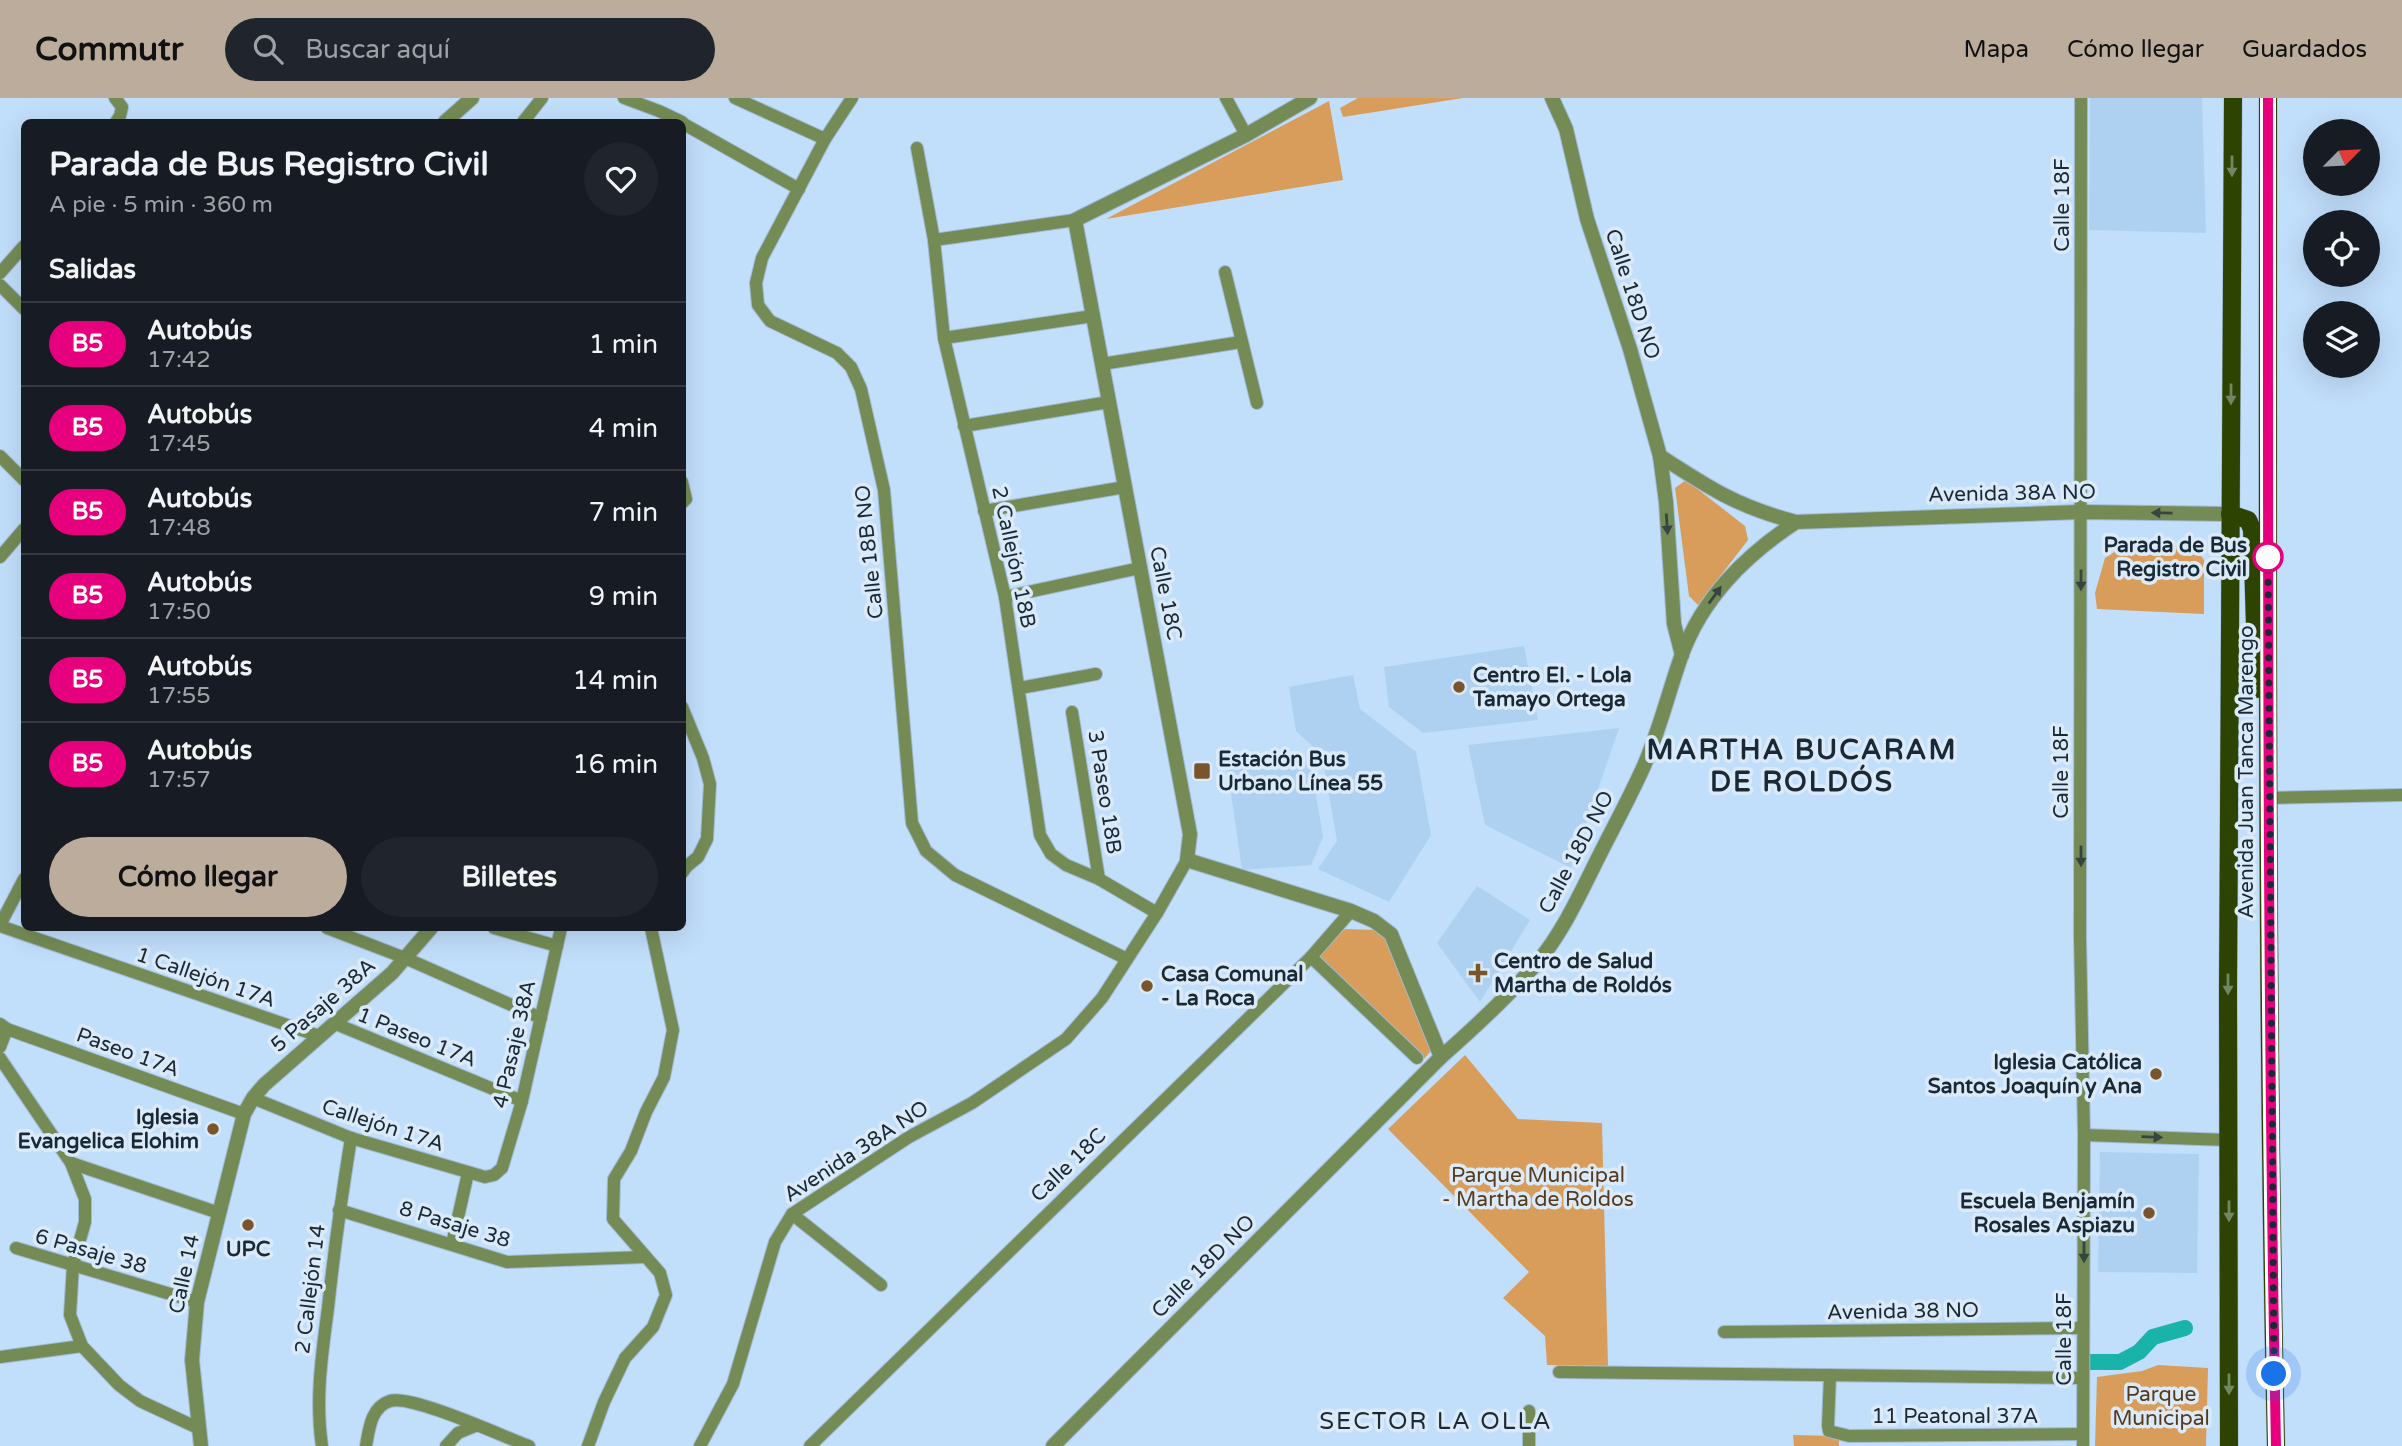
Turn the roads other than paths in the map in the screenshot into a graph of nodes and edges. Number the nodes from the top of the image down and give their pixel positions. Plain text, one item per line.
1 (115, 98) edge
2 (472, 98) edge
3 (542, 98) edge
4 (624, 98) edge
5 (735, 98) edge
6 (852, 98) edge
7 (1226, 98) edge
8 (1310, 98) edge
9 (1552, 98) edge
10 (2081, 98) edge
11 (2233, 98) edge
12 (2268, 98) edge
13 (118, 119) edge
14 (448, 119) edge
15 (525, 119) edge
16 (674, 119) edge
17 (686, 125) edge
18 (1246, 135) junction
19 (825, 139) junction
20 (918, 148) dead end
21 (799, 189) junction
22 (1075, 220) junction
23 (934, 240) junction
24 (21, 250) edge
25 (1225, 272) dead end
26 (0, 274) edge
27 (0, 285) edge
28 (21, 306) edge
29 (1093, 316) junction
30 (944, 338) junction
31 (1241, 342) junction
32 (1102, 364) junction
33 (1109, 402) junction
34 (1257, 403) dead end
35 (964, 426) junction
36 (0, 456) edge
37 (1660, 456) junction
38 (21, 477) edge
39 (1125, 487) junction
40 (985, 511) junction
41 (2081, 512) junction
42 (2230, 514) junction
43 (1796, 522) junction
44 (21, 533) edge
45 (0, 558) edge
46 (1140, 568) junction
47 (1005, 597) junction
48 (1682, 655) junction
49 (1096, 674) dead end
50 (1020, 688) junction
51 (1072, 712) dead end
52 (686, 717) edge
53 (2269, 751) junction
54 (2402, 794) edge
55 (2269, 798) junction
56 (1187, 860) junction
57 (686, 867) edge
58 (1099, 879) junction
59 (21, 885) edge
60 (1351, 911) junction
61 (1157, 913) junction
62 (0, 926) edge
63 (335, 931) edge
64 (428, 931) edge
65 (504, 931) edge
66 (560, 931) edge
67 (652, 931) edge
68 (557, 946) junction
69 (1311, 957) junction
70 (405, 958) junction
71 (1127, 959) junction
72 (541, 1018) junction
73 (336, 1024) junction
74 (4, 1027) edge
75 (319, 1036) junction
76 (0, 1046) edge
77 (1441, 1057) junction
78 (0, 1058) edge
79 (1417, 1058) dead end
80 (253, 1098) junction
81 (522, 1101) junction
82 (244, 1114) junction
83 (2084, 1135) junction
84 (351, 1138) junction
85 (2228, 1140) junction
86 (71, 1163) junction
87 (502, 1168) joint
88 (468, 1173) junction
89 (339, 1210) junction
90 (219, 1213) junction
91 (792, 1214) junction
92 (452, 1244) junction
93 (16, 1248) dead end
94 (645, 1257) junction
95 (73, 1265) junction
96 (881, 1285) dead end
97 (197, 1302) junction
98 (2083, 1328) junction
99 (1724, 1332) dead end
100 (82, 1346) junction
101 (0, 1357) edge
102 (1559, 1372) dead end
103 (1829, 1375) junction
104 (2083, 1378) junction
105 (1529, 1411) dead end
106 (475, 1426) junction
107 (200, 1429) junction
108 (2083, 1440) edge
109 (201, 1446) edge
110 (322, 1446) edge
111 (366, 1446) edge
112 (446, 1446) edge
113 (529, 1446) edge
114 (588, 1446) edge
115 (700, 1446) edge
116 (810, 1446) edge
117 (1053, 1446) edge
118 (1529, 1446) edge
119 (2229, 1446) edge
120 (2276, 1446) edge

1 - 13 street
2 - 14 street
3 - 15 street
4 - 16 street
5 - 19 street
6 - 19 street, Calle 18B NO
7 - 18 street
8 - 18 street
9 - 37 street, Calle 18D NO
10 - 41 street, Calle 18F
11 -> 42 main road, Avenida Juan Tanca Marengo
12 - 53 main road, Avenida Juan Tanca Marengo
17 - 21 street
18 - 22 street
19 - 21 street, Calle 18B NO
20 - 23 street, 2 Callejón 18B
21 - 71 street, Calle 18B NO
22 - 23 street
22 - 29 street, Calle 18C
23 - 30 street, 2 Callejón 18B
24 - 26 street
25 - 31 street
27 - 28 street
29 - 30 street
29 - 32 street, Calle 18C
30 - 35 street, 2 Callejón 18B
31 - 32 street
31 - 34 street
32 - 33 street, Calle 18C
33 - 35 street
33 - 39 street, Calle 18C
35 - 40 street, 2 Callejón 18B
36 - 38 street
37 - 43 street, Avenida 38A NO
37 -> 48 street, Calle 18D NO
39 - 40 street
39 - 46 street, Calle 18C
40 - 47 street, 2 Callejón 18B
42 -> 41 street, Avenida 38A NO
41 - 43 street, Avenida 38A NO
41 -> 83 street, Calle 18F
42 - 53 main road
42 -> 85 main road, Avenida Juan Tanca Marengo
48 -> 43 street
44 - 45 street
46 - 47 street
46 - 56 street, Calle 18C
47 - 50 street, 2 Callejón 18B
48 - 77 street, Calle 18D NO
49 - 50 street
50 - 58 street, 2 Callejón 18B
51 - 58 street, 3 Paseo 18B
52 - 57 street
53 - 55 main road, Avenida Juan Tanca Marengo
54 - 55 street
55 - 120 main road, Avenida Juan Tanca Marengo
56 - 60 street
56 - 61 street, Calle 18C
58 - 61 street, 2 Callejón 18B
59 - 62 street
60 - 69 street, Calle 18C
60 - 77 street
61 - 71 street, Calle 18C
62 - 75 street, 1 Callejón 17A
63 - 70 street
64 - 70 street, 5 Pasaje 38A
65 - 68 street
66 - 68 street, 4 Pasaje 38A
67 - 94 street
68 - 72 street, 4 Pasaje 38A
69 - 79 street
69 - 116 street, Calle 18C
70 - 72 street
70 - 73 street, 5 Pasaje 38A
71 - 91 street, Avenida 38A NO
72 - 81 street, 4 Pasaje 38A
73 - 75 street, 5 Pasaje 38A
73 - 81 street, 1 Paseo 17A
74 - 76 street
74 - 82 street, Paseo 17A
75 - 80 street, 5 Pasaje 38A
77 - 117 street, Calle 18D NO
78 - 86 street
80 - 82 street, 5 Pasaje 38A
80 - 84 street, Callejón 17A
81 - 87 street, 4 Pasaje 38A
82 - 90 street, Calle 14
83 -> 85 street
83 -> 98 street, Calle 18F
84 - 88 street, Callejón 17A
84 - 89 street, 2 Callejón 14
85 -> 119 main road, Avenida Juan Tanca Marengo
86 - 90 street
86 - 95 street
87 - 88 street, Callejón 17A
88 - 92 street
89 - 92 street, 8 Pasaje 38
89 - 110 street, 2 Callejón 14
90 - 97 street, Calle 14
91 - 96 street
91 - 115 street, Avenida 38A NO
92 - 94 street, 8 Pasaje 38
93 - 95 street, 6 Pasaje 38
94 - 114 street
95 - 97 street, 6 Pasaje 38
95 - 100 street
97 - 107 street, Calle 14
98 - 99 street, Avenida 38 NO
98 - 104 street, Calle 18F
100 - 101 street
100 - 107 street
102 - 103 street
103 - 104 street
103 - 108 street, 11 Peatonal 37A
104 - 108 street, Calle 18F
105 - 118 street
106 - 111 street
106 - 112 street
106 - 113 street
107 - 109 street, Calle 14

